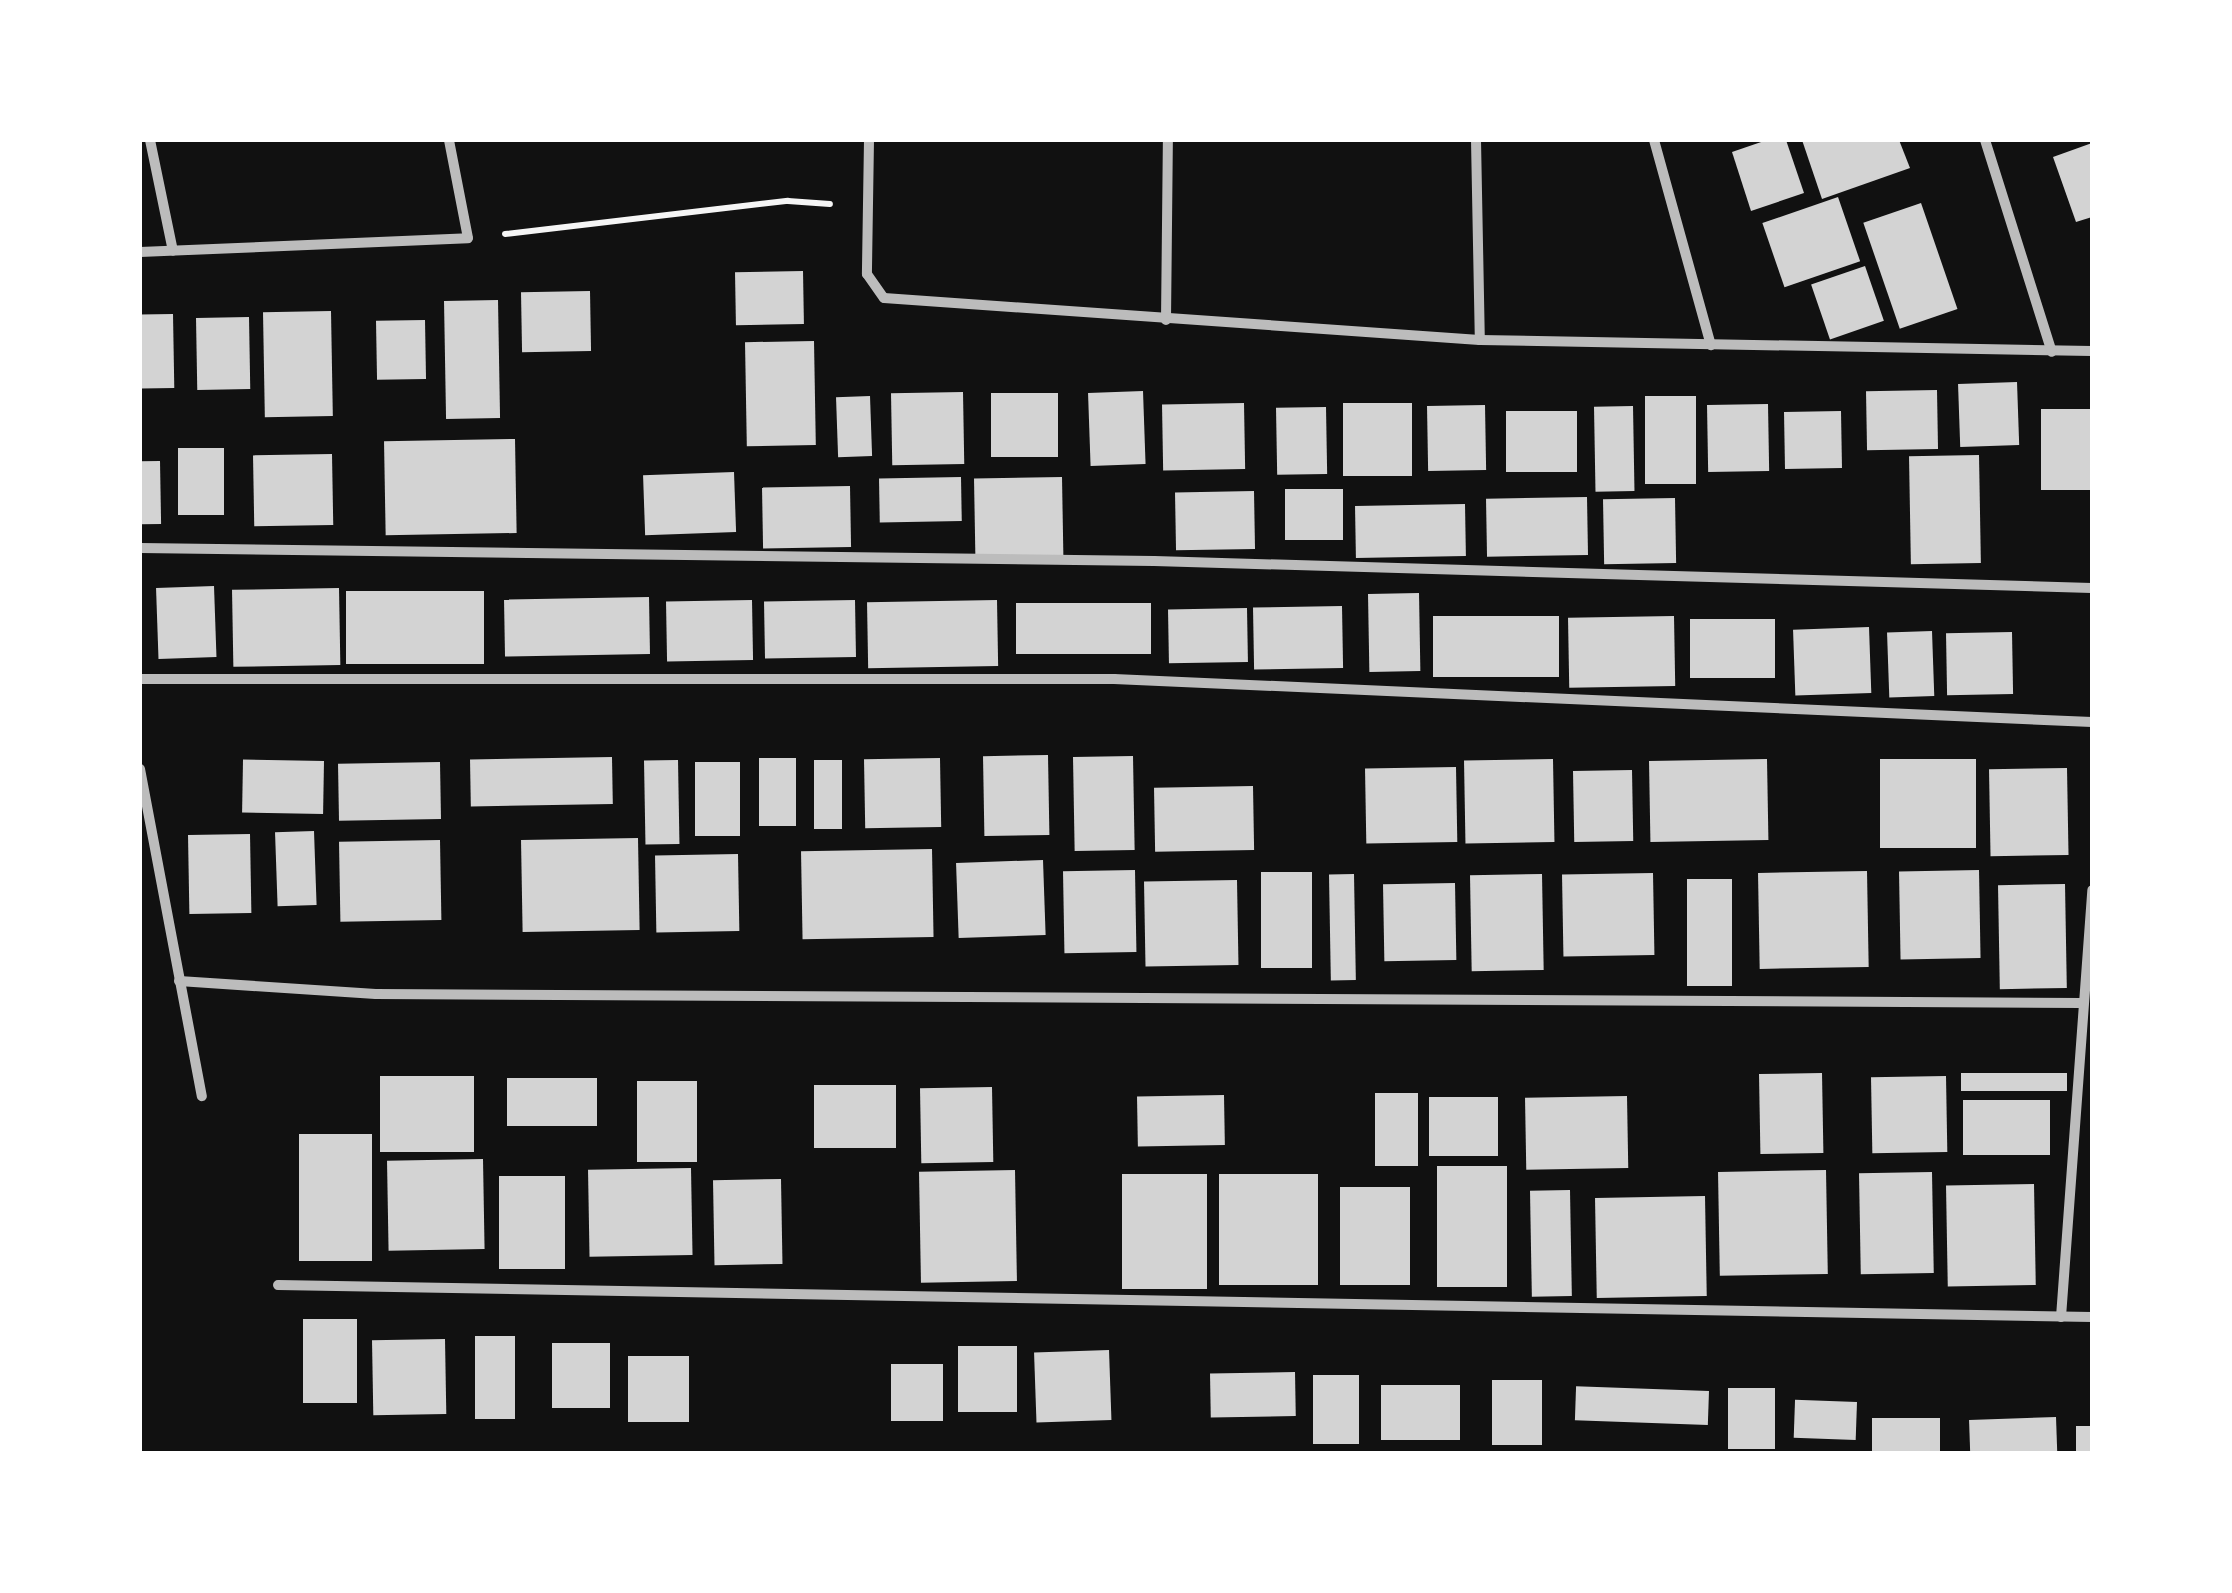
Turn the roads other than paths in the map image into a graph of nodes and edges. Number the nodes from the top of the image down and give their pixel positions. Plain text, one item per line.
1 (150, 140) edge
2 (449, 140) edge
3 (869, 140) edge
4 (1168, 140) edge
5 (1476, 140) edge
6 (1654, 140) edge
7 (1985, 140) edge
8 (173, 251) junction
9 (140, 252) edge
10 (1166, 320) junction
11 (1480, 340) junction
12 (1711, 345) junction
13 (2092, 351) edge
14 (2052, 352) junction
15 (140, 548) edge
16 (2092, 588) edge
17 (140, 678) edge
18 (2092, 722) edge
19 (140, 768) edge
20 (2092, 890) edge
21 (179, 981) junction
22 (2081, 1003) junction
23 (202, 1096) dead end
24 (278, 1285) dead end
25 (2061, 1317) junction
26 (2092, 1317) edge

1 - 8 street
2 - 8 street
3 - 10 street
4 - 10 street
5 - 11 street
6 - 12 street
7 - 14 street
8 - 9 street
10 - 11 street
11 - 12 street
12 - 14 street
13 - 14 street
15 - 16 street
17 - 18 street
19 - 21 street
20 - 22 street
21 - 22 street
21 - 23 street
22 - 25 street
24 - 25 street
25 - 26 street

